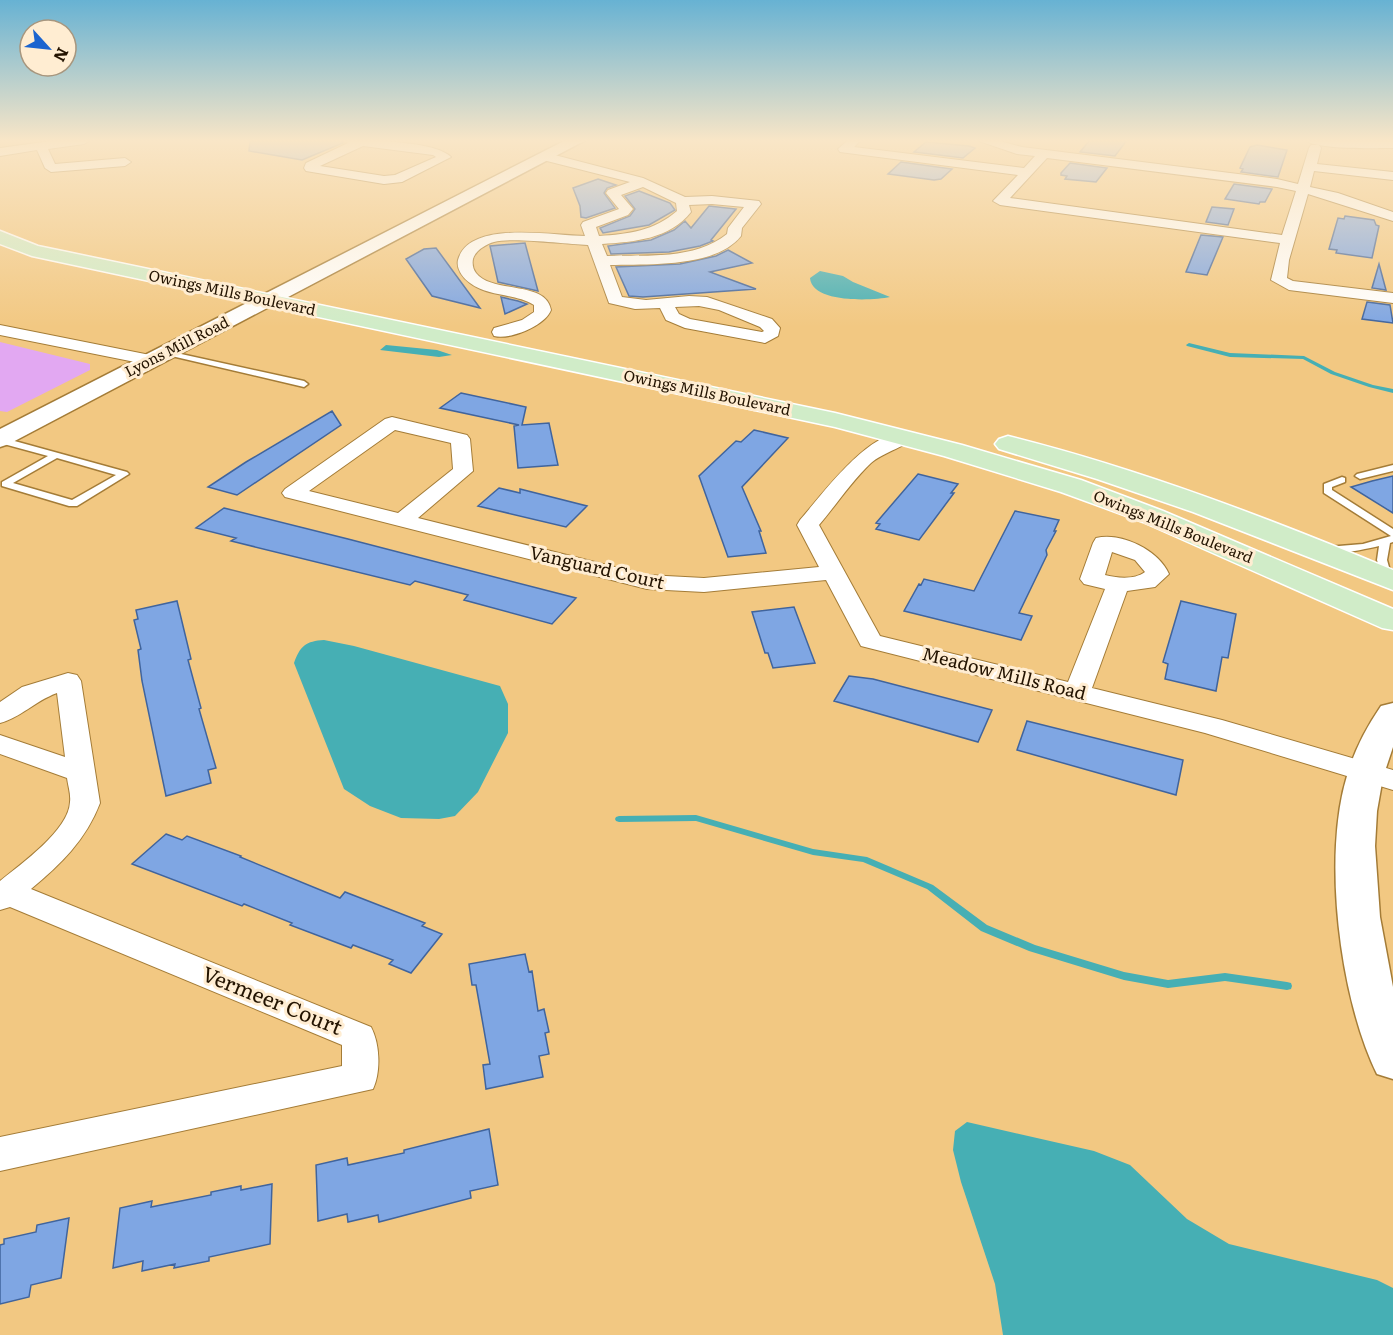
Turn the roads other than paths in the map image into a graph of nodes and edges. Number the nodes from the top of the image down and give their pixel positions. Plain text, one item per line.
1 (459, 202) edge
2 (621, 202) edge
3 (682, 202) edge
4 (736, 202) edge
5 (1010, 202) edge
6 (1299, 202) edge
7 (1351, 202) edge
8 (1393, 217) edge
9 (0, 219) edge
10 (0, 237) edge
11 (592, 239) junction
12 (1288, 240) junction
13 (600, 261) junction
14 (292, 289) junction
15 (1393, 298) edge
16 (269, 300) junction
17 (665, 303) junction
18 (0, 330) edge
19 (500, 332) junction
20 (158, 356) junction
21 (304, 384) dead end
22 (906, 437) junction
23 (0, 440) edge
24 (56, 455) junction
25 (1393, 468) edge
26 (1360, 476) dead end
27 (1341, 480) dead end
28 (401, 521) junction
29 (1390, 539) edge
30 (1319, 550) junction
31 (832, 573) junction
32 (1390, 580) edge
33 (1118, 585) dead end
34 (1393, 621) edge
35 (1078, 691) junction
36 (1393, 714) edge
37 (0, 715) edge
38 (0, 744) edge
39 (81, 773) junction
40 (1379, 776) edge
41 (3, 895) edge
42 (1393, 1060) edge
43 (0, 1154) edge

1 - 14 main road, Lyons Mill Road
2 - 11 street
3 - 11 street
4 - 13 street
5 - 12 street
6 - 12 street
7 - 8 street
9 - 14 main road, Owings Mills Boulevard
10 - 16 main road, Owings Mills Boulevard
11 - 13 street
11 - 19 street
12 - 15 street
13 - 17 street
14 - 16 main road, Lyons Mill Road
14 - 19 main road, Owings Mills Boulevard
16 - 20 main road, Lyons Mill Road
16 - 22 main road, Owings Mills Boulevard
17 - 17 street
18 - 20 street
19 - 30 main road, Owings Mills Boulevard
20 - 21 lane
20 - 23 main road, Lyons Mill Road
22 - 31 street, Meadow Mills Road
22 - 34 main road, Owings Mills Boulevard
23 - 24 lane
24 - 24 lane
25 - 26 lane
27 - 29 lane
28 - 28 street, Vanguard Court
28 - 31 street, Vanguard Court
29 - 30 lane
29 - 32 lane
30 - 32 main road, Owings Mills Boulevard
31 - 35 street, Meadow Mills Road
33 - 35 street
35 - 40 street, Meadow Mills Road
36 - 40 main road
37 - 39 street
38 - 39 street
39 - 41 street
40 - 42 main road
41 - 43 street, Vermeer Court

